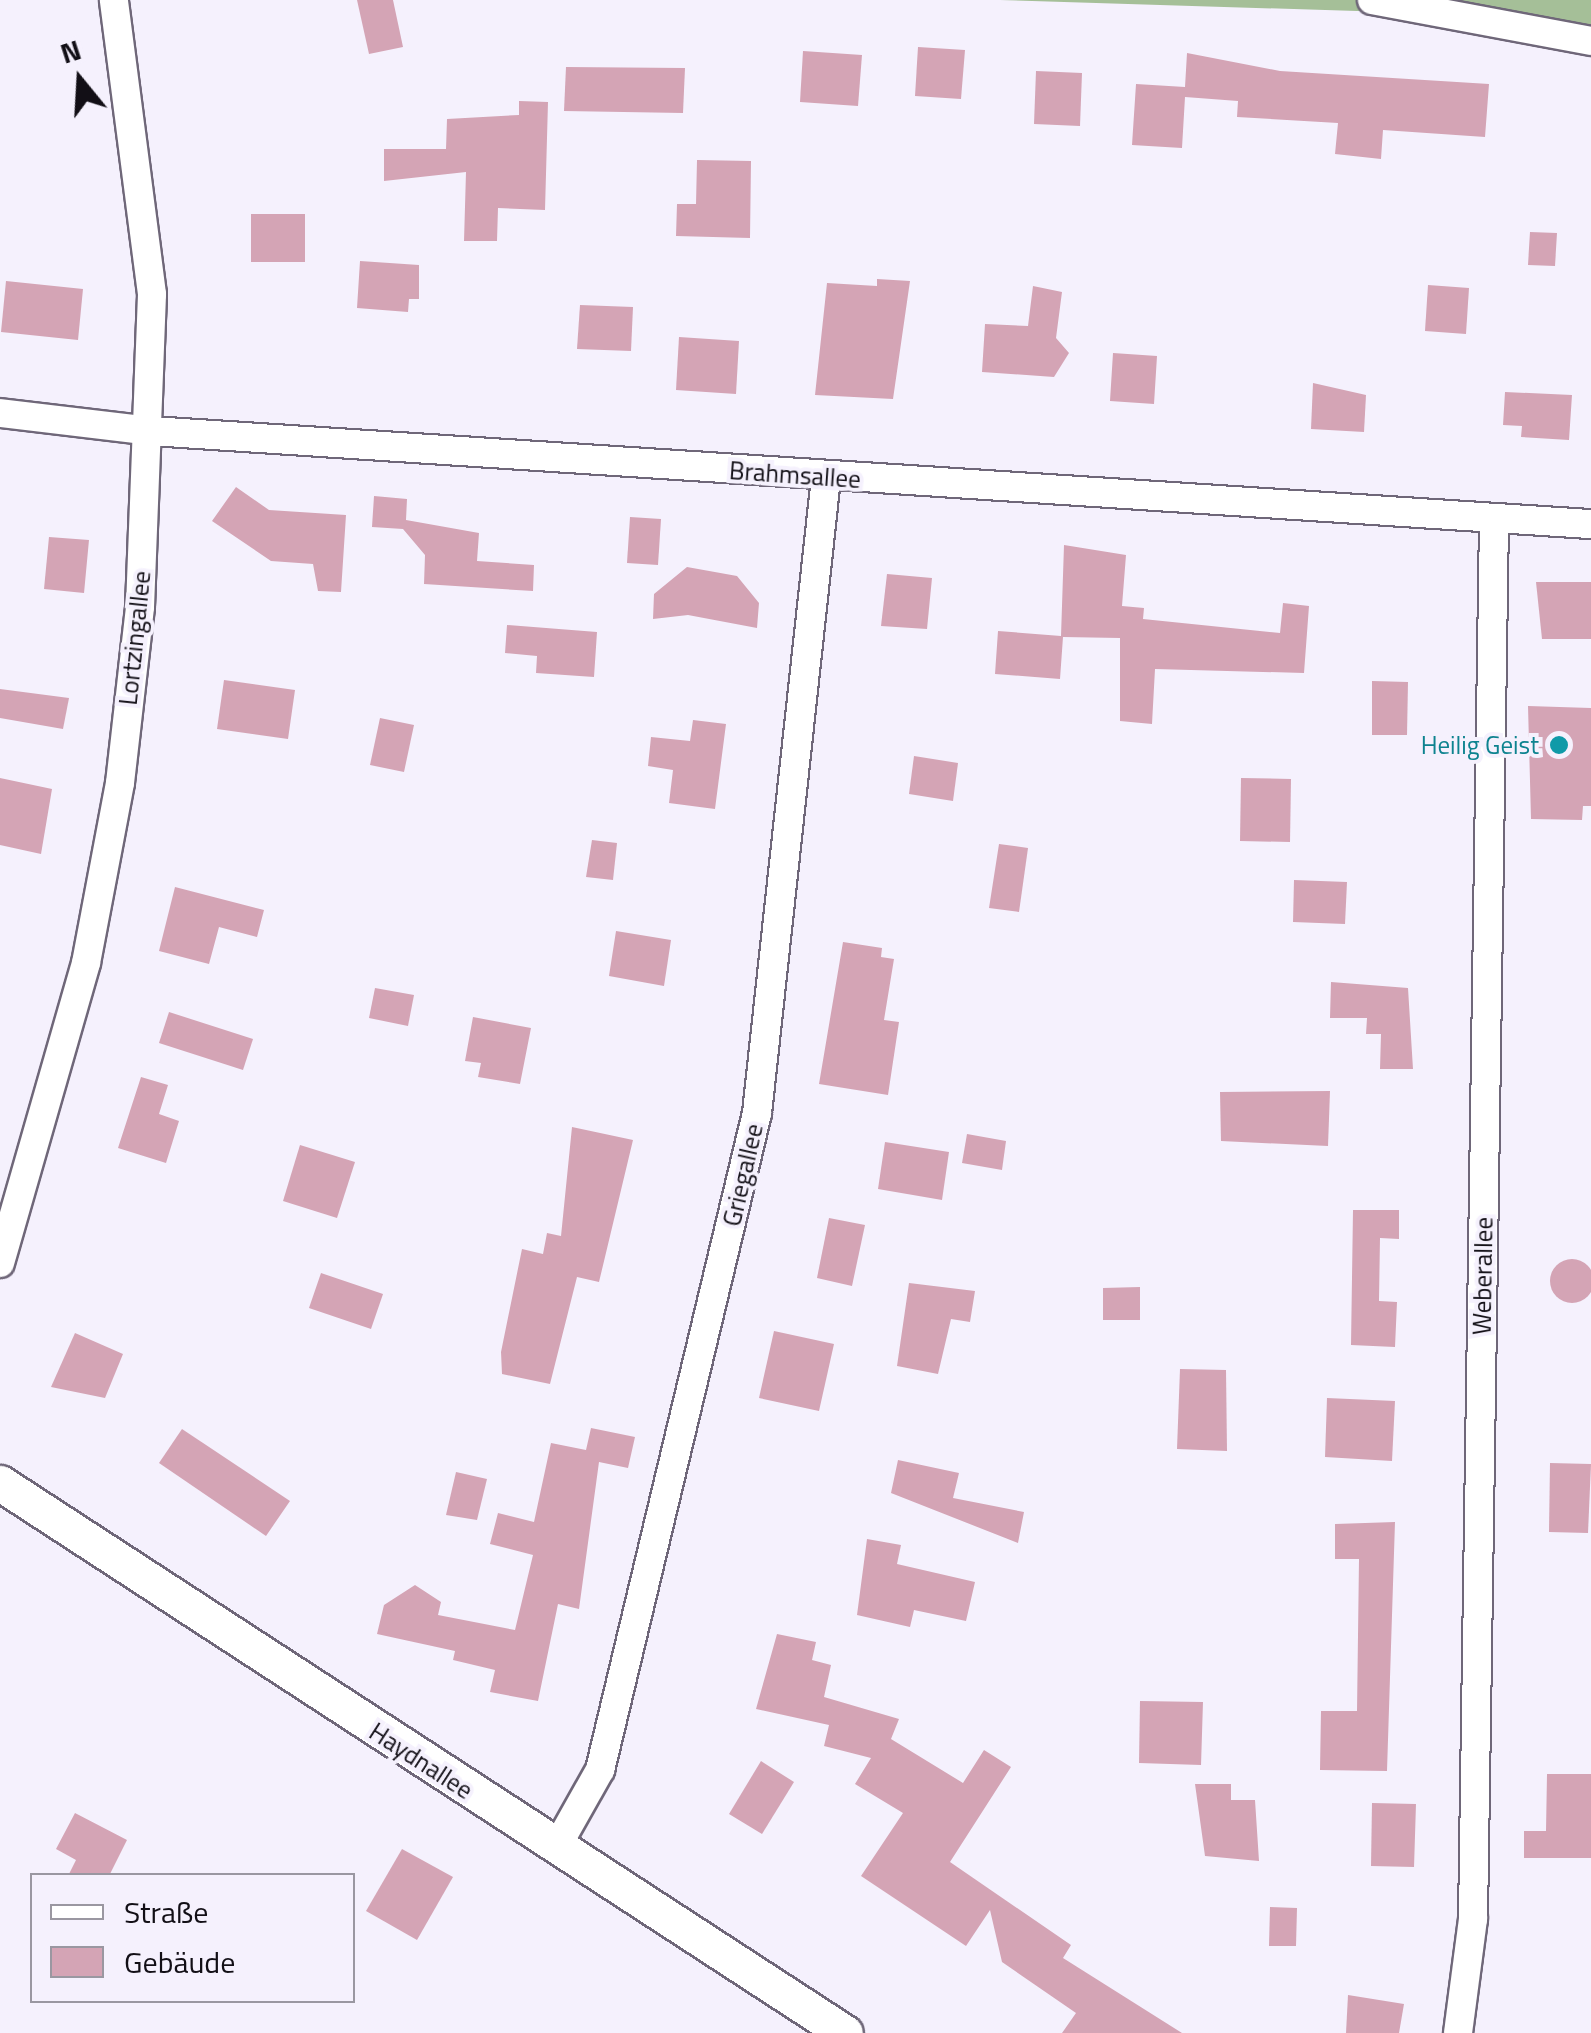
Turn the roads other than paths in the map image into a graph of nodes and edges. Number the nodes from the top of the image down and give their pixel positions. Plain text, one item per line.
1 (114, 0) edge
2 (1372, 0) edge
3 (1591, 40) edge
4 (0, 413) edge
5 (151, 431) junction
6 (826, 478) junction
7 (1494, 518) junction
8 (1591, 524) edge
9 (0, 1263) edge
10 (0, 1483) edge
11 (556, 1848) junction
12 (845, 2033) edge
13 (1458, 2033) edge

1 - 5 street, Lortzingallee
2 - 3 street
4 - 5 street, Brahmsallee
5 - 6 street, Brahmsallee
5 - 9 street, Lortzingallee
6 - 7 street, Brahmsallee
6 - 11 street, Griegallee
7 - 8 street, Brahmsallee
7 - 13 street, Weberallee
10 - 11 street, Haydnallee
11 - 12 street, Haydnallee

